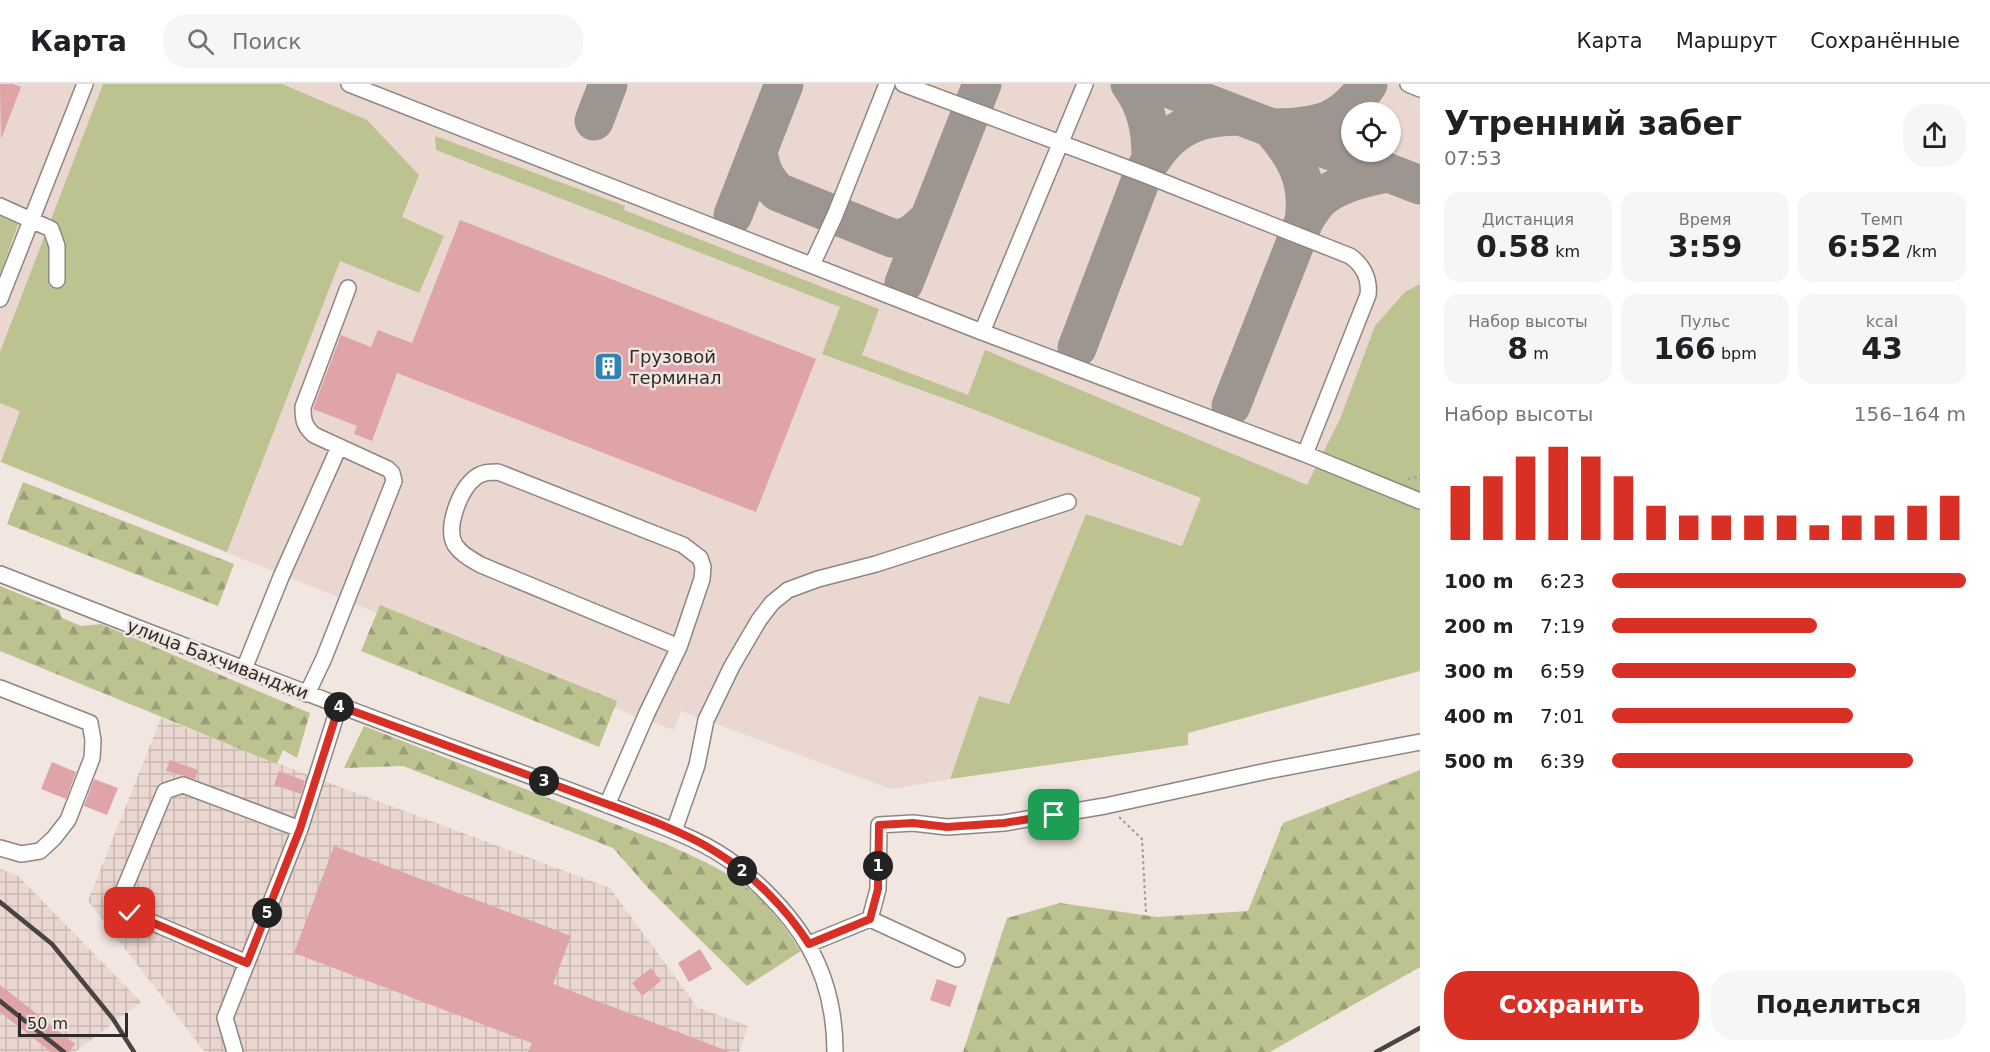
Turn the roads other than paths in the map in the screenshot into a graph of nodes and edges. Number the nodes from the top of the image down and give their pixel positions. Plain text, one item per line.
1 (85, 84) edge
2 (348, 84) edge
3 (887, 84) edge
4 (903, 84) edge
5 (1085, 84) edge
6 (1408, 84) edge
7 (1420, 89) edge
8 (1060, 144) junction
9 (0, 206) edge
10 (31, 222) junction
11 (812, 265) junction
12 (57, 280) dead end
13 (348, 288) dead end
14 (0, 299) edge
15 (982, 332) junction
16 (339, 447) junction
17 (1305, 454) junction
18 (1420, 501) edge
19 (1068, 502) dead end
20 (0, 574) edge
21 (679, 647) junction
22 (244, 669) junction
23 (0, 688) edge
24 (307, 694) junction
25 (339, 706) junction
26 (1420, 742) edge
27 (608, 805) junction
28 (300, 829) junction
29 (674, 831) junction
30 (0, 848) edge
31 (870, 919) junction
32 (809, 944) junction
33 (957, 959) dead end
34 (247, 963) junction
35 (236, 1052) edge
36 (835, 1052) edge

1 - 10 street
2 - 11 street
3 - 11 street
4 - 8 street
5 - 8 street
6 - 7 street
8 - 15 street
8 - 17 street
9 - 10 street
10 - 12 street
10 - 14 street
11 - 15 street
13 - 16 street
15 - 17 street
16 - 22 street
16 - 24 street
17 - 18 street
19 - 29 street
20 - 22 street, улица Бахчиванджи
21 - 21 street
21 - 27 street
22 - 24 street, улица Бахчиванджи
23 - 30 street
24 - 25 street, улица Бахчиванджи
25 - 27 street, улица Бахчиванджи
25 - 28 street
26 - 31 street
27 - 29 street, улица Бахчиванджи
28 - 34 street
28 - 34 street
29 - 32 street, улица Бахчиванджи
31 - 32 street
31 - 33 street
32 - 36 street, улица Бахчиванджи
34 - 35 street

